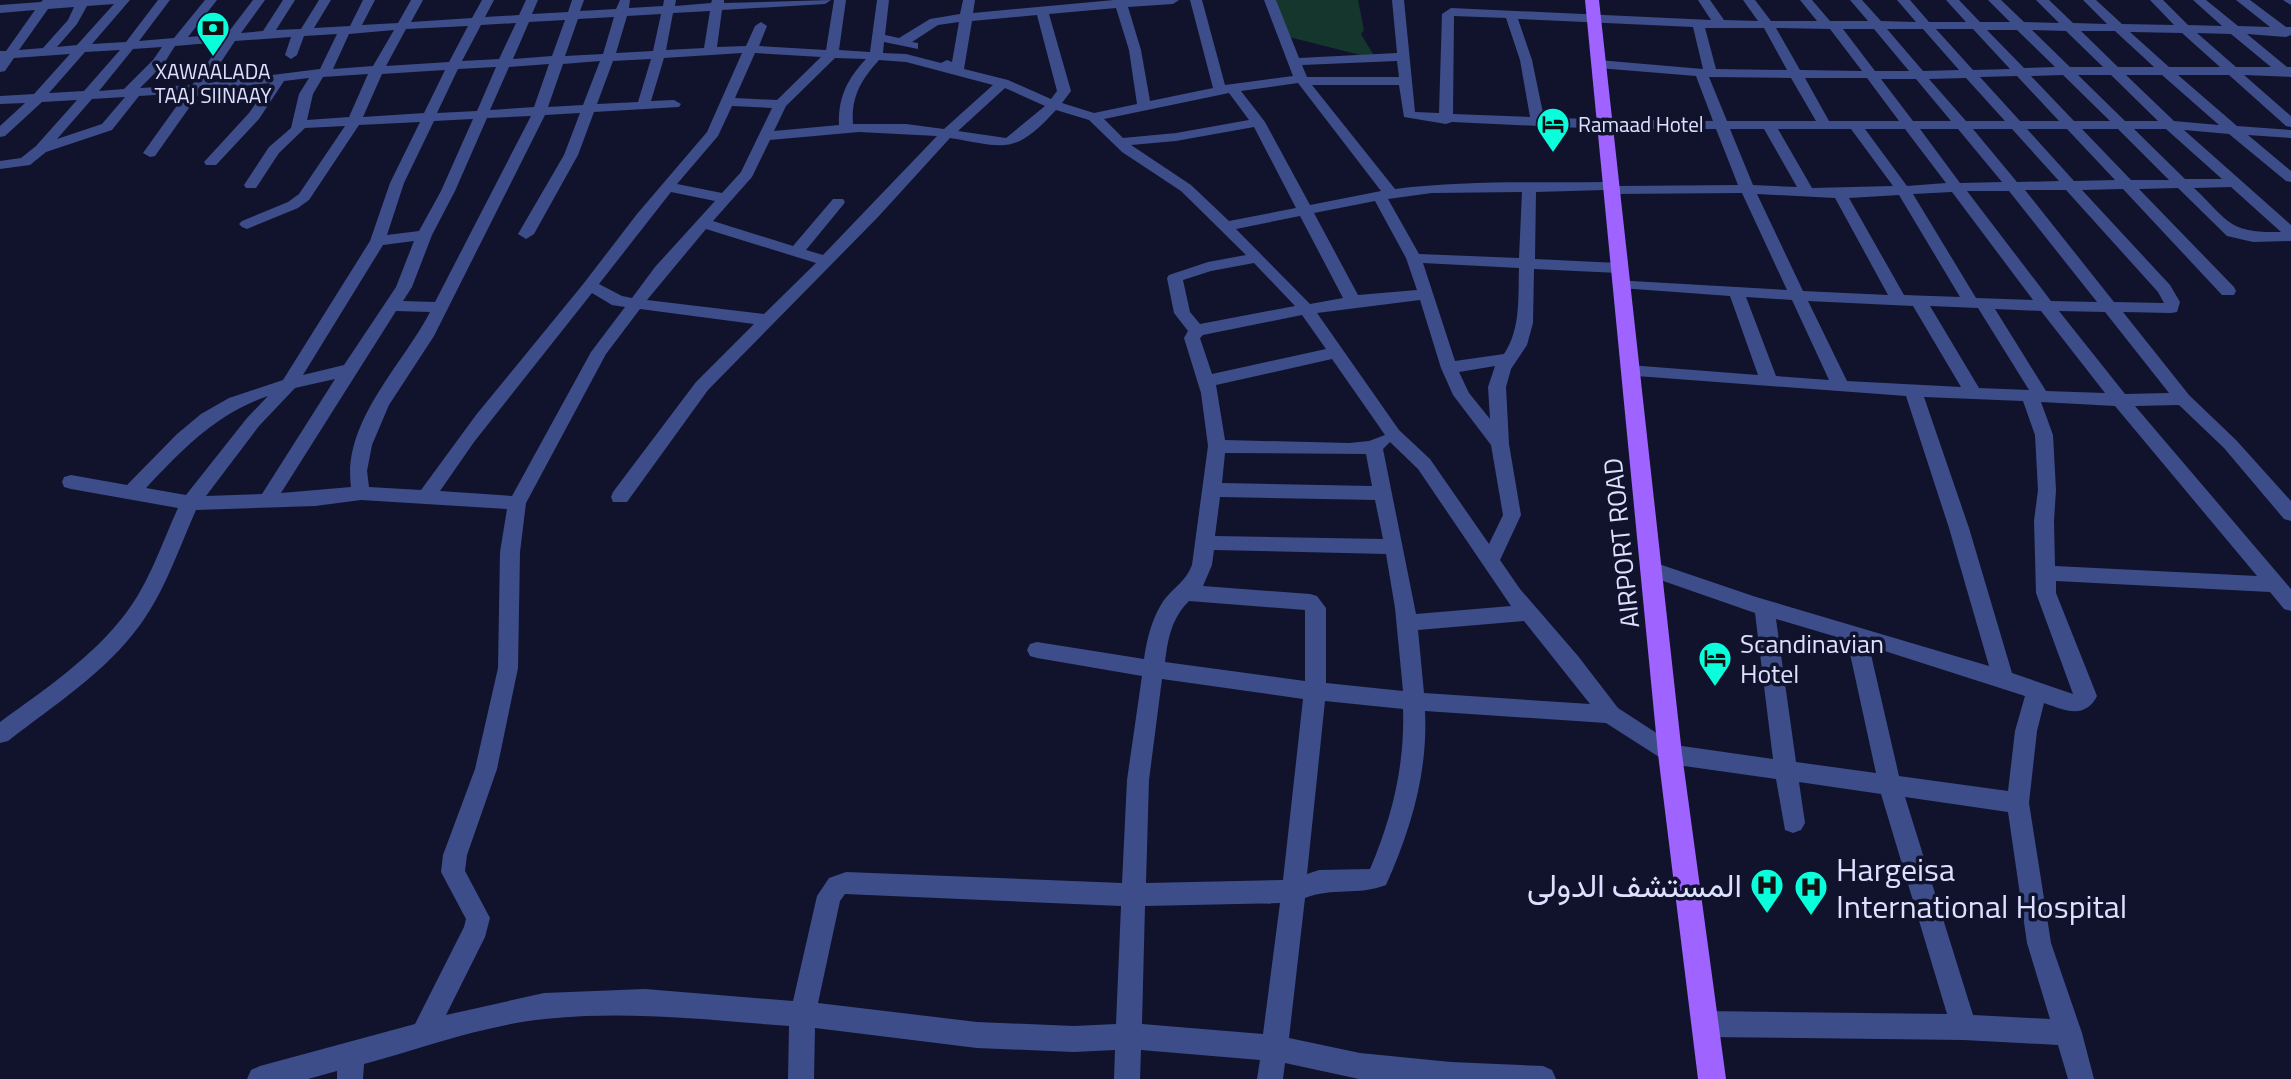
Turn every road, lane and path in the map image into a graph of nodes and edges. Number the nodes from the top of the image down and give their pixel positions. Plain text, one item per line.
1 (124, 0) edge
2 (164, 0) edge
3 (211, 0) edge
4 (259, 0) edge
5 (289, 0) edge
6 (325, 0) edge
7 (369, 0) edge
8 (417, 0) edge
9 (488, 0) edge
10 (532, 0) edge
11 (578, 0) edge
12 (825, 0) edge
13 (841, 0) edge
14 (883, 0) edge
15 (968, 0) edge
16 (1173, 0) edge
17 (1196, 0) edge
18 (1270, 0) edge
19 (1398, 0) edge
20 (1704, 0) edge
21 (1749, 0) edge
22 (1806, 0) edge
23 (1856, 0) edge
24 (1903, 0) edge
25 (1952, 0) edge
26 (1994, 0) edge
27 (2042, 0) edge
28 (2090, 0) edge
29 (2156, 0) edge
30 (2199, 0) edge
31 (2242, 0) edge
32 (82, 2) edge
33 (1121, 2) edge
34 (47, 3) edge
35 (717, 3) edge
36 (1, 4) edge
37 (669, 4) edge
38 (623, 6) edge
39 (1594, 10) edge
40 (760, 11) edge
41 (1042, 11) junction
42 (1511, 15) junction
43 (573, 16) junction
44 (967, 17) junction
45 (525, 19) junction
46 (479, 22) junction
47 (1698, 24) junction
48 (1720, 24) junction
49 (1829, 24) junction
50 (1768, 25) junction
51 (1879, 25) junction
52 (1927, 25) junction
53 (1976, 25) junction
54 (2020, 26) junction
55 (2071, 27) junction
56 (2118, 27) junction
57 (400, 28) junction
58 (2185, 29) junction
59 (348, 31) junction
60 (2234, 31) junction
61 (302, 32) junction
62 (2288, 33) edge
63 (267, 35) junction
64 (879, 37) junction
65 (229, 38) junction
66 (904, 41) junction
67 (174, 42) junction
68 (128, 45) junction
69 (752, 49) junction
70 (82, 50) junction
71 (710, 50) junction
72 (46, 52) junction
73 (832, 53) junction
74 (659, 54) junction
75 (5, 55) edge
76 (291, 55) dead end
77 (876, 56) junction
78 (608, 57) junction
79 (1404, 57) junction
80 (558, 59) junction
81 (1293, 62) junction
82 (505, 63) junction
83 (1598, 64) junction
84 (453, 66) junction
85 (0, 68) edge
86 (376, 70) junction
87 (957, 70) junction
88 (2019, 71) junction
89 (2065, 71) junction
90 (2114, 71) junction
91 (2231, 71) junction
92 (2166, 72) junction
93 (322, 73) junction
94 (1705, 73) junction
95 (2288, 73) edge
96 (1797, 74) junction
97 (1871, 74) junction
98 (1971, 74) junction
99 (1920, 75) junction
100 (281, 76) junction
101 (1302, 80) junction
102 (1405, 81) junction
103 (1003, 83) junction
104 (196, 87) junction
105 (1227, 89) junction
106 (133, 92) junction
107 (89, 94) junction
108 (39, 97) junction
109 (0, 100) edge
110 (728, 102) junction
111 (674, 104) dead end
112 (780, 104) junction
113 (1055, 104) junction
114 (643, 106) junction
115 (1144, 106) junction
116 (588, 109) junction
117 (540, 113) junction
118 (481, 116) junction
119 (1094, 117) junction
120 (428, 119) junction
121 (1446, 120) junction
122 (354, 122) junction
123 (1258, 122) junction
124 (1538, 123) junction
125 (2291, 123) edge
126 (301, 124) junction
127 (2120, 124) junction
128 (1604, 125) junction
129 (1721, 125) junction
130 (2016, 125) junction
131 (2071, 125) junction
132 (2170, 125) junction
133 (1769, 126) junction
134 (1964, 126) junction
135 (1826, 127) junction
136 (1856, 127) junction
137 (1908, 127) junction
138 (846, 128) junction
139 (2233, 130) junction
140 (0, 133) edge
141 (947, 133) junction
142 (2291, 134) edge
143 (766, 136) junction
144 (1120, 142) junction
145 (41, 149) junction
146 (150, 152) dead end
147 (211, 162) dead end
148 (0, 165) edge
149 (2291, 178) edge
150 (2233, 183) junction
151 (2184, 184) junction
152 (251, 185) dead end
153 (2071, 185) junction
154 (2130, 185) junction
155 (668, 187) junction
156 (1530, 187) junction
157 (1957, 187) junction
158 (1612, 188) junction
159 (2015, 188) junction
160 (1747, 189) junction
161 (1903, 190) junction
162 (1807, 192) junction
163 (1840, 194) junction
164 (1385, 195) junction
165 (725, 198) junction
166 (838, 202) dead end
167 (1304, 210) junction
168 (703, 223) junction
169 (247, 224) dead end
170 (1228, 226) junction
171 (526, 234) dead end
172 (424, 235) junction
173 (2291, 235) edge
174 (378, 241) junction
175 (796, 252) junction
176 (1257, 258) junction
177 (1414, 258) junction
178 (826, 261) junction
179 (1527, 263) junction
180 (1619, 275) junction
181 (590, 286) junction
182 (1737, 291) junction
183 (2228, 291) dead end
184 (1426, 294) junction
185 (1799, 296) junction
186 (1899, 300) junction
187 (1918, 300) junction
188 (1353, 301) junction
189 (634, 303) junction
190 (1977, 303) junction
191 (393, 306) junction
192 (2046, 306) junction
193 (439, 307) junction
194 (2113, 307) junction
195 (1307, 310) junction
196 (766, 320) junction
197 (1197, 331) junction
198 (1337, 352) junction
199 (1508, 359) junction
200 (1449, 368) junction
201 (348, 370) junction
202 (1629, 371) junction
203 (1206, 381) junction
204 (1769, 381) junction
205 (288, 386) junction
206 (1841, 387) junction
207 (1913, 390) junction
208 (1973, 392) junction
209 (2035, 396) junction
210 (2183, 399) junction
211 (2120, 400) junction
212 (1392, 434) junction
213 (1500, 444) junction
214 (1217, 446) junction
215 (1373, 447) junction
216 (71, 482) dead end
217 (1212, 490) junction
218 (1383, 493) junction
219 (130, 494) junction
220 (361, 494) junction
221 (427, 496) junction
222 (620, 497) dead end
223 (268, 500) junction
224 (190, 503) junction
225 (517, 503) junction
226 (2291, 514) edge
227 (1205, 543) junction
228 (1394, 547) junction
229 (1490, 561) junction
230 (1653, 570) junction
231 (2047, 573) junction
232 (2276, 585) junction
233 (1186, 593) junction
234 (2291, 603) edge
235 (1764, 606) junction
236 (1528, 613) junction
237 (1409, 623) junction
238 (1856, 634) junction
239 (1037, 650) dead end
240 (1152, 670) junction
241 (2003, 678) junction
242 (1315, 690) junction
243 (2037, 691) junction
244 (1413, 701) junction
245 (1610, 714) junction
246 (0, 734) edge
247 (1670, 754) junction
248 (1786, 772) junction
249 (1889, 783) junction
250 (2018, 803) junction
251 (1793, 823) dead end
252 (1293, 891) junction
253 (1135, 895) junction
254 (802, 1016) junction
255 (1706, 1024) junction
256 (1964, 1027) junction
257 (424, 1033) junction
258 (2068, 1033) junction
259 (1128, 1036) junction
260 (1275, 1048) junction
261 (352, 1052) junction
262 (260, 1079) edge
263 (350, 1079) edge
264 (801, 1079) edge
265 (1127, 1079) edge
266 (1270, 1079) edge
267 (1543, 1079) edge
268 (1712, 1079) edge
269 (2081, 1079) edge

1 - 32 street
1 - 70 street
2 - 68 street
3 - 67 street
4 - 65 street
5 - 63 street
6 - 61 street
7 - 59 street
8 - 57 street
9 - 46 street
10 - 45 street
11 - 43 street
12 - 40 street
13 - 73 street
14 - 64 street
15 - 44 street
16 - 33 street
17 - 105 street
18 - 81 street
19 - 79 street
20 - 48 street
21 - 50 street
22 - 49 street
23 - 51 street
24 - 52 street
25 - 53 street
26 - 54 street
27 - 55 street
28 - 56 street
29 - 58 street
30 - 60 street
31 - 62 street
32 - 34 street
32 - 72 street
33 - 41 street
33 - 115 street
34 - 36 street
34 - 75 street
35 - 37 street
35 - 40 street
35 - 71 street
37 - 38 street
37 - 74 street
38 - 43 street
38 - 78 street
39 - 42 street
39 - 47 street
39 - 83 main road, AIRPORT ROAD
40 - 69 street
41 - 44 street
41 - 113 street
42 - 121 street
42 - 124 street
43 - 45 street
43 - 80 street
44 - 66 street
44 - 87 street
45 - 46 street
45 - 82 street
46 - 57 street
46 - 84 street
47 - 48 street
47 - 94 street
48 - 50 street
49 - 50 street
49 - 51 street
49 - 97 street
50 - 96 street
51 - 52 street
51 - 99 street
52 - 53 street
52 - 98 street
53 - 54 street
53 - 88 street
54 - 55 street
54 - 89 street
55 - 56 street
55 - 90 street
56 - 58 street
56 - 92 street
57 - 59 street
57 - 86 street
58 - 60 street
58 - 91 street
59 - 61 street
59 - 93 street
60 - 62 street
60 - 95 street
61 - 63 street
61 - 76 street
63 - 65 street
64 - 66 street
64 - 77 street
65 - 67 street
65 - 104 street
66 - 87 street
67 - 68 street
67 - 106 street
68 - 70 street
68 - 107 street
69 - 71 street
69 - 73 street
69 - 110 street
70 - 72 street
70 - 108 street
71 - 74 street
72 - 75 street
73 - 77 street
73 - 112 street
74 - 78 street
74 - 114 street
75 - 85 street
77 - 87 street
77 - 138 street
78 - 80 street
78 - 116 street
79 - 81 street
79 - 102 street
80 - 82 street
80 - 117 street
81 - 101 street
82 - 84 street
82 - 118 street
83 - 94 street
83 - 128 main road, AIRPORT ROAD
84 - 86 street
84 - 120 street
86 - 93 street
86 - 122 street
87 - 103 street
88 - 89 street
88 - 98 street
88 - 131 street
89 - 90 street
89 - 127 street
90 - 92 street
90 - 132 street
91 - 92 street
91 - 95 street
91 - 125 street
92 - 139 street
93 - 100 street
93 - 126 street
94 - 96 street
94 - 129 street
96 - 97 street
96 - 135 street
97 - 99 street
97 - 137 street
98 - 99 street
98 - 130 street
99 - 134 street
100 - 104 street
100 - 147 street
101 - 102 street
101 - 105 street
101 - 164 street
102 - 121 street
103 - 113 street
103 - 141 street
104 - 106 street
104 - 146 street
105 - 115 street
105 - 123 street
106 - 107 street
106 - 145 street
107 - 108 street
107 - 145 street
108 - 109 street
108 - 140 street
110 - 112 street
110 - 155 street
111 - 114 street
112 - 143 street
113 - 119 street
113 - 141 street
114 - 116 street
115 - 119 street
116 - 117 street
116 - 171 street
117 - 118 street
117 - 193 street
118 - 120 street
118 - 172 street
119 - 144 street
120 - 122 street
120 - 174 street
121 - 124 street
122 - 126 street
122 - 169 street
123 - 144 street
123 - 167 street
124 - 128 street
126 - 152 street
127 - 131 street
127 - 132 street
127 - 151 street
128 - 129 street
128 - 158 main road, AIRPORT ROAD
129 - 133 street
129 - 160 street
130 - 131 street
130 - 134 street
130 - 153 street
131 - 154 street
132 - 139 street
132 - 150 street
133 - 135 street
133 - 162 street
134 - 137 street
134 - 159 street
135 - 136 street
136 - 137 street
136 - 161 street
137 - 157 street
138 - 141 street
138 - 143 street
139 - 142 street
139 - 149 street
141 - 178 street
143 - 165 street
144 - 170 street
145 - 148 street
150 - 151 street
150 - 173 street
151 - 154 street
151 - 173 street
153 - 154 street
153 - 159 street
153 - 194 street
154 - 183 street
155 - 165 street
155 - 181 street
156 - 158 street
156 - 164 street
156 - 179 street
157 - 159 street
157 - 161 street
157 - 192 street
158 - 160 street
158 - 180 main road, AIRPORT ROAD
159 - 194 street
160 - 162 street
160 - 185 street
161 - 163 street
161 - 190 street
162 - 163 street
163 - 186 street
164 - 167 street
164 - 177 street
165 - 168 street
166 - 175 street
167 - 170 street
167 - 188 street
168 - 175 street
168 - 189 street
170 - 176 street
172 - 174 street
172 - 191 street
174 - 205 street
175 - 178 street
176 - 195 street
176 - 197 street
177 - 179 street
177 - 184 street
178 - 196 street
179 - 180 street
179 - 199 street
180 - 182 street
180 - 202 main road, AIRPORT ROAD
181 - 189 street
181 - 221 street
182 - 185 street
182 - 204 street
184 - 188 street
184 - 200 street
185 - 186 street
185 - 206 street
186 - 187 street
187 - 190 street
187 - 208 street
188 - 195 street
189 - 196 street
189 - 225 street
190 - 192 street
190 - 209 street
191 - 193 street
191 - 201 street
192 - 194 street
192 - 211 street
193 - 220 street
194 - 210 street
195 - 197 street
195 - 198 street
196 - 222 street
197 - 203 street
198 - 203 street
198 - 212 street
199 - 200 street
199 - 213 street
200 - 213 street
201 - 205 street
201 - 223 street
202 - 204 street
202 - 230 main road, AIRPORT ROAD
203 - 214 street
204 - 206 street
205 - 219 street
205 - 224 street
206 - 207 street
207 - 208 street
207 - 241 street
208 - 209 street
209 - 211 street
209 - 231 street
210 - 211 street
210 - 226 street
211 - 232 street
212 - 215 street
212 - 229 street
213 - 229 street
214 - 215 street
214 - 217 street
215 - 218 street
216 - 219 street
217 - 218 street
217 - 227 street
218 - 228 street
219 - 224 street
220 - 221 street
220 - 223 street
221 - 225 street
223 - 224 street
224 - 246 street
225 - 257 street
227 - 228 street
227 - 233 street
228 - 237 street
229 - 236 street
230 - 235 street
230 - 247 main road, AIRPORT ROAD
231 - 232 street
231 - 243 street
232 - 234 street
233 - 240 street
233 - 242 street
235 - 238 street
235 - 248 street
236 - 237 street
236 - 245 street
237 - 244 street
238 - 241 street
238 - 249 street
239 - 240 street
240 - 242 street
240 - 253 street
241 - 243 street
242 - 244 street
242 - 252 street
243 - 250 street
244 - 245 street
244 - 252 street
245 - 247 street
247 - 248 street
247 - 255 main road, AIRPORT ROAD
248 - 249 street
248 - 251 street
249 - 250 street
249 - 256 street
250 - 258 street
252 - 253 street
252 - 260 street
253 - 254 street
253 - 259 street
254 - 257 street
254 - 259 street
254 - 264 street
255 - 256 street
255 - 268 main road, AIRPORT ROAD
256 - 258 street
257 - 261 street
258 - 269 street
259 - 260 street
259 - 265 street
260 - 266 street
260 - 267 street
261 - 262 street
261 - 263 street

